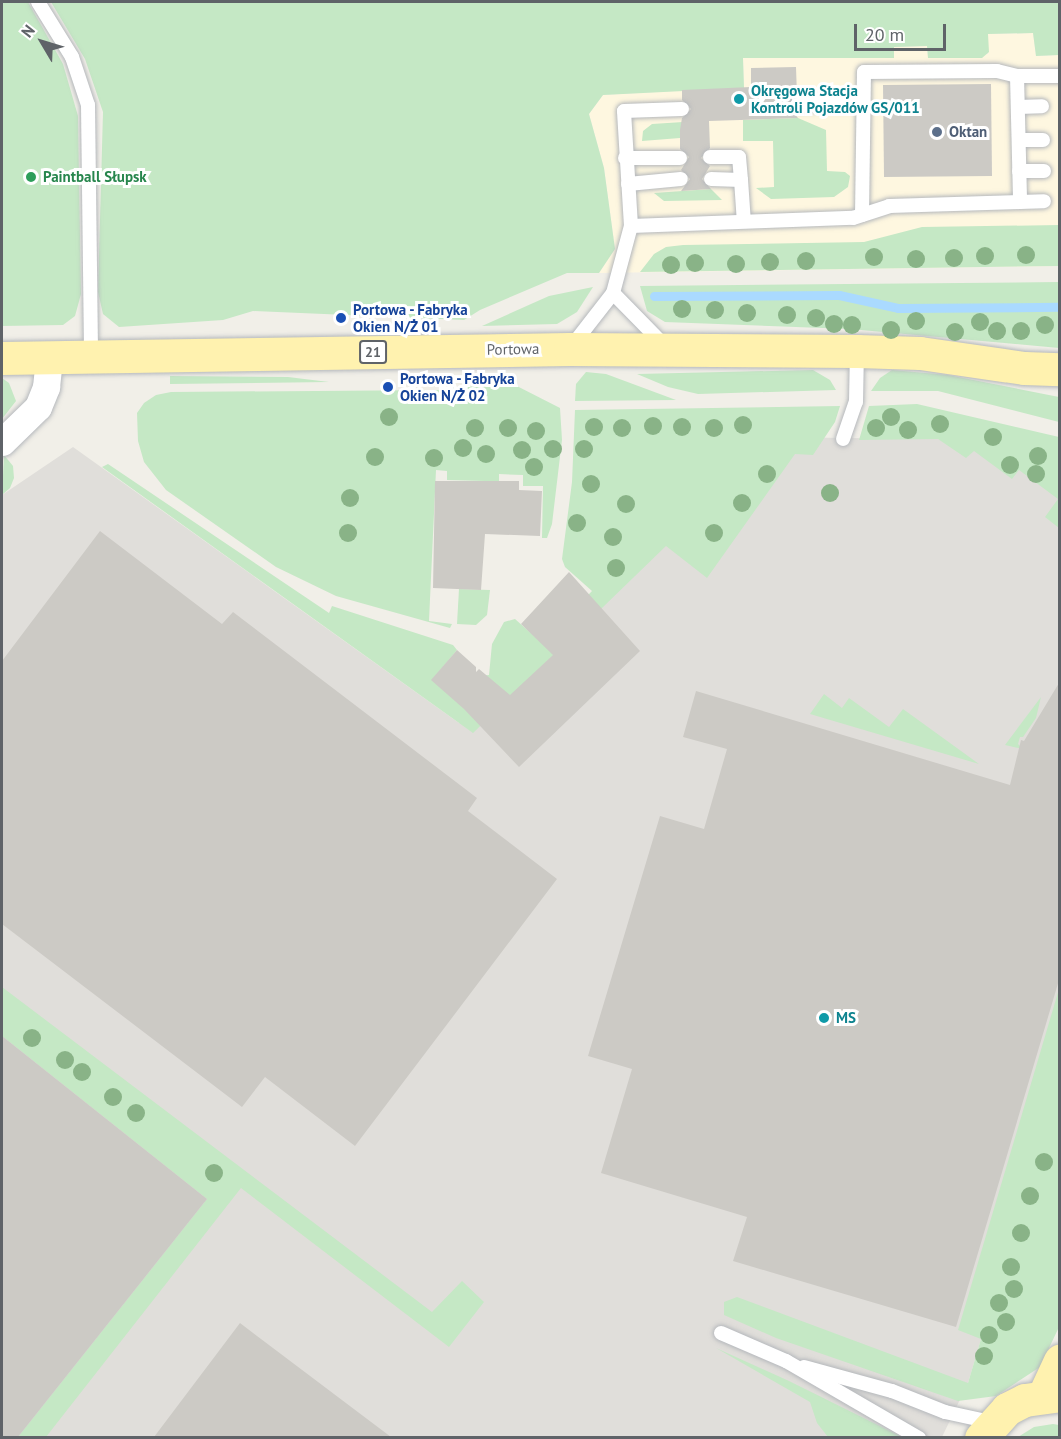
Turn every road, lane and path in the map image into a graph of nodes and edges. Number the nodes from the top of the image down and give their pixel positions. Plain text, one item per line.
1 (38, 2) edge
2 (1017, 76) junction
3 (1059, 76) edge
4 (864, 103) junction
5 (797, 105) dead end
6 (1042, 106) dead end
7 (1018, 107) junction
8 (682, 109) dead end
9 (1018, 140) junction
10 (1043, 140) dead end
11 (710, 157) dead end
12 (625, 158) junction
13 (680, 158) dead end
14 (1019, 171) junction
15 (1044, 171) dead end
16 (681, 179) dead end
17 (711, 179) dead end
18 (741, 180) junction
19 (628, 183) junction
20 (1044, 201) dead end
21 (1020, 202) junction
22 (862, 215) junction
23 (744, 219) junction
24 (632, 226) junction
25 (613, 293) junction
26 (570, 348) junction
27 (669, 349) junction
28 (857, 351) junction
29 (91, 357) junction
30 (2, 358) edge
31 (49, 358) junction
32 (1024, 368) junction
33 (1059, 369) edge
34 (1059, 381) edge
35 (843, 439) dead end
36 (2, 442) edge
37 (721, 1333) dead end
38 (1059, 1360) edge
39 (786, 1362) junction
40 (1052, 1395) edge
41 (986, 1430) edge
42 (920, 1437) edge

1 - 29 lane
2 - 3 lane
2 - 4 lane
2 - 7 lane
4 - 5 lane
4 - 22 lane
6 - 7 lane
7 - 9 lane
8 - 12 lane
9 - 10 lane
9 - 14 lane
11 - 18 lane
12 - 13 lane
12 - 19 lane
14 - 15 lane
14 - 21 lane
16 - 19 lane
17 - 18 lane
18 - 23 lane
19 - 24 lane
20 - 21 lane
21 - 22 lane
22 - 23 lane
23 - 24 lane
24 - 25 lane
25 - 26 lane
25 - 27 lane
26 - 27 main road, Portowa / 21
26 - 29 main road, Portowa / 21
27 - 28 main road, Portowa / 21
28 - 32 main road, Portowa / 21
28 - 35 lane
29 - 31 main road, Portowa / 21
30 - 31 main road, Portowa / 21
31 - 36 street
32 - 33 main road, Portowa / 21
32 - 34 main road, Portowa / 21
37 - 39 lane
38 - 40 main road
39 - 41 lane
39 - 42 lane
40 - 41 main road

